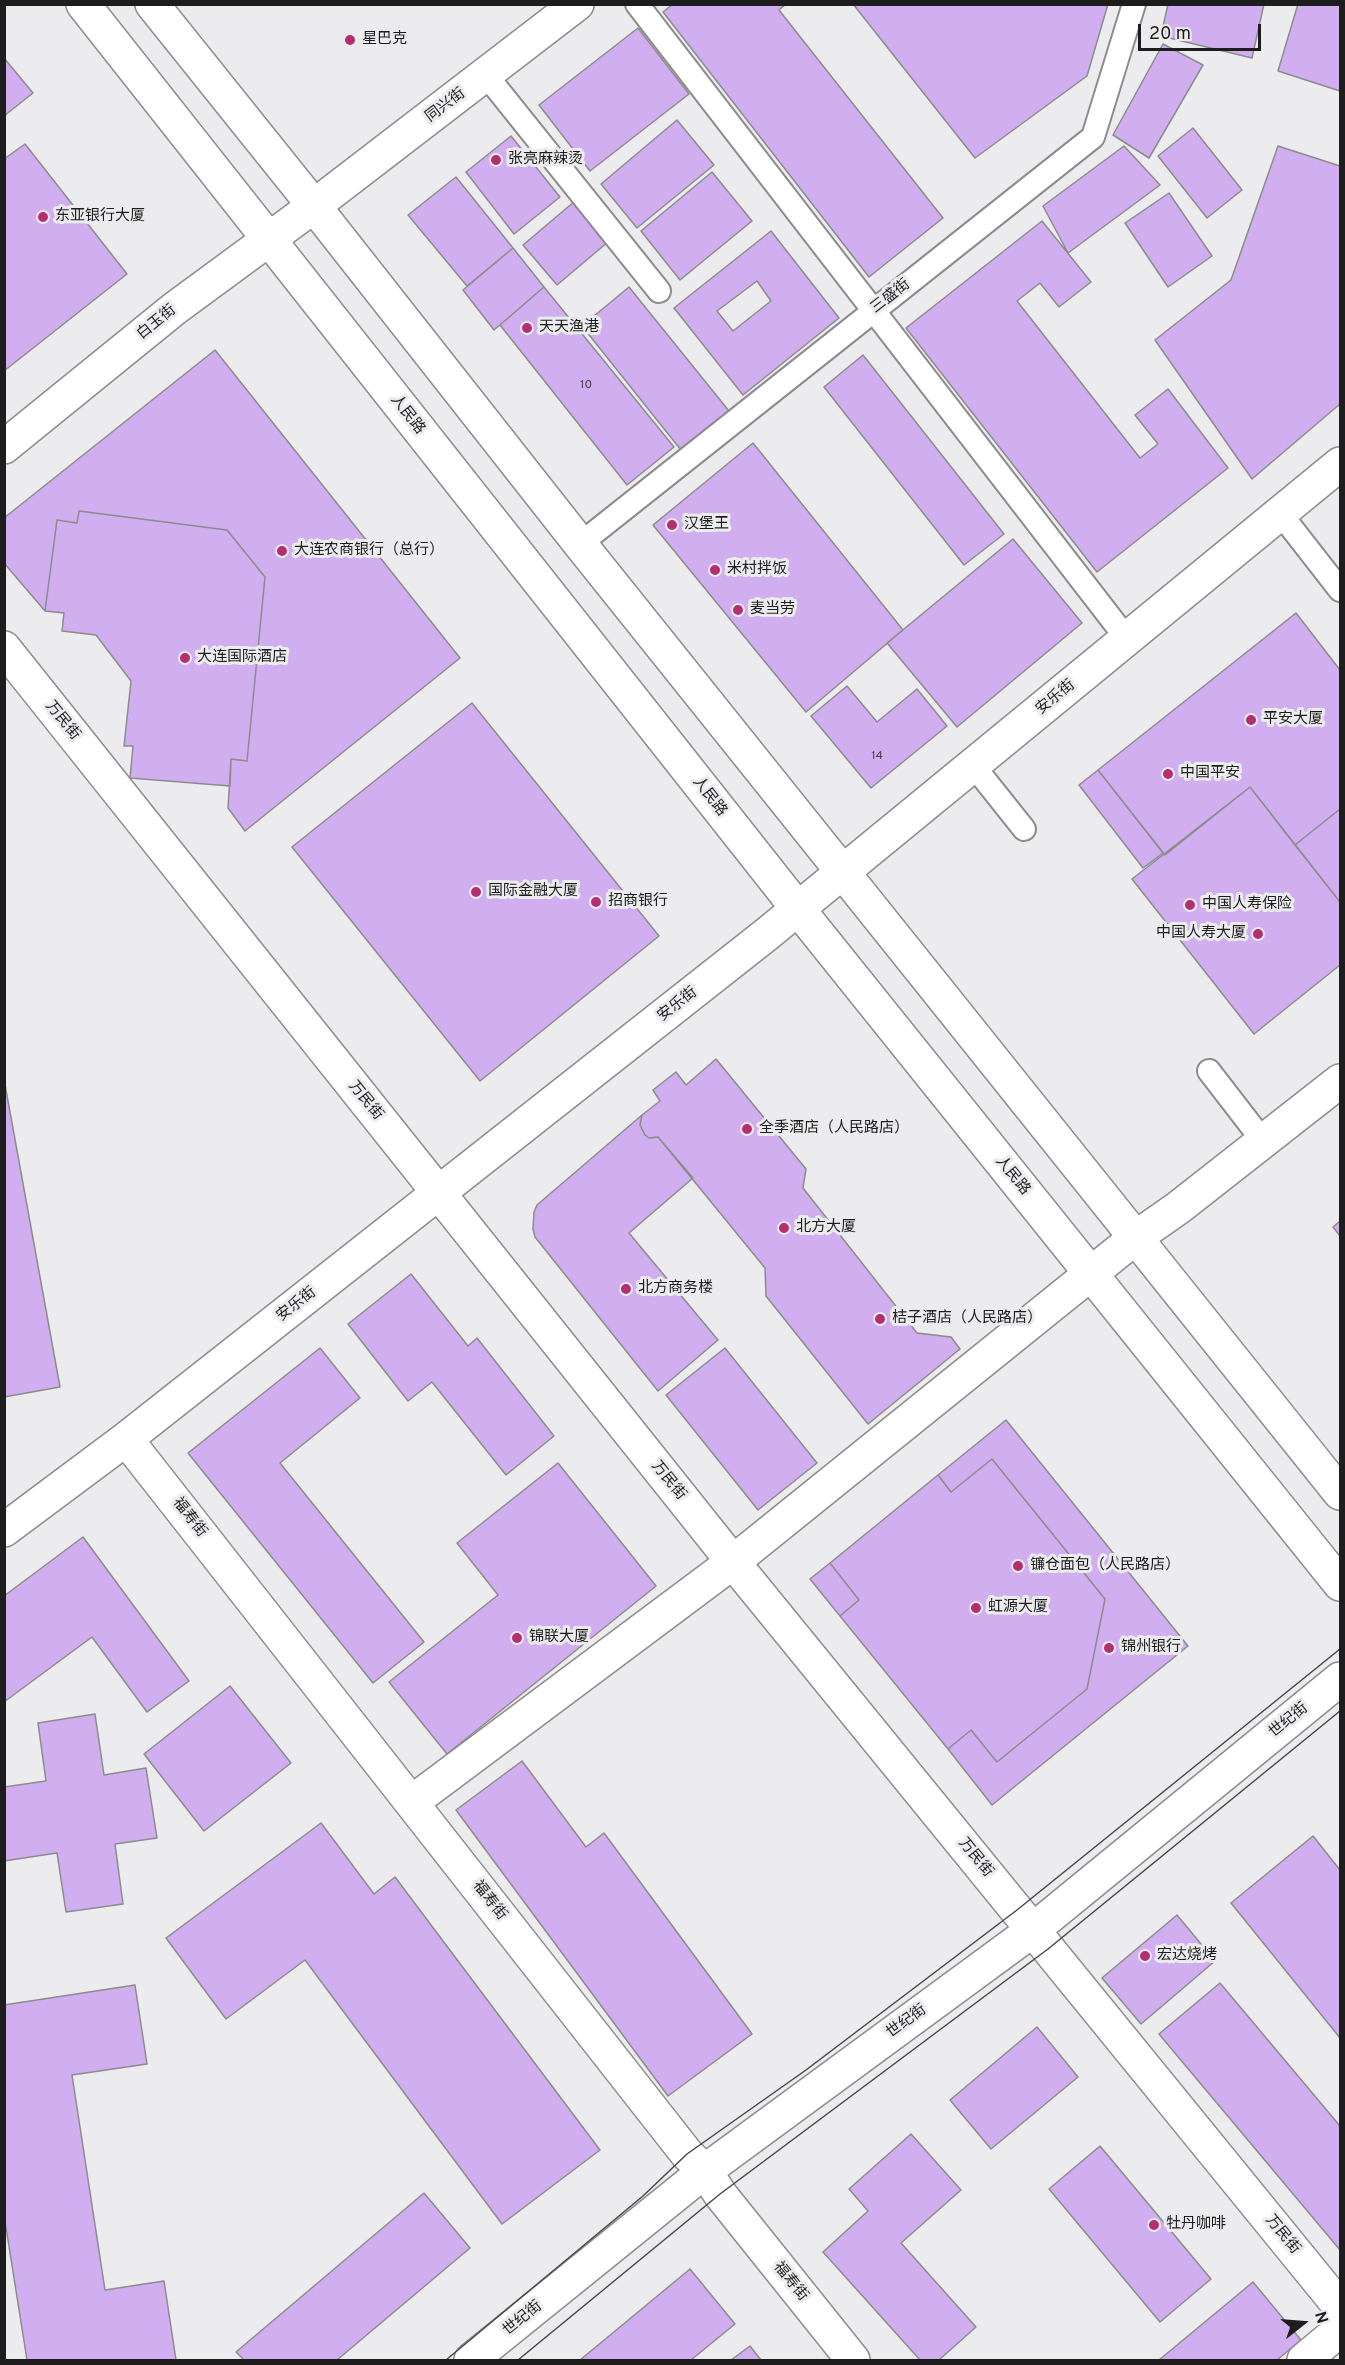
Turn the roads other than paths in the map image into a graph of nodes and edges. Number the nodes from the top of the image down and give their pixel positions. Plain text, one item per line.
1 (83, 4) edge
2 (152, 4) edge
3 (577, 4) edge
4 (637, 4) edge
5 (1134, 4) edge
6 (486, 75) junction
7 (314, 206) junction
8 (269, 239) junction
9 (659, 291) dead end
10 (873, 311) junction
11 (4, 447) edge
12 (1341, 464) edge
13 (1280, 513) junction
14 (580, 544) junction
15 (1341, 590) edge
16 (1127, 639) junction
17 (4, 648) edge
18 (973, 765) junction
19 (1024, 829) dead end
20 (842, 872) junction
21 (798, 909) junction
22 (1209, 1071) dead end
23 (1341, 1081) edge
24 (1263, 1142) junction
25 (439, 1194) junction
26 (1136, 1238) junction
27 (1091, 1274) junction
28 (126, 1438) junction
29 (1341, 1493) edge
30 (4, 1530) edge
31 (733, 1562) junction
32 (1341, 1584) edge
33 (1341, 1679) edge
34 (412, 1802) junction
35 (1033, 1930) junction
36 (705, 2171) junction
37 (1341, 2307) edge
38 (1341, 2330) edge
39 (471, 2361) edge
40 (853, 2361) edge
41 (1304, 2361) edge

1 - 8 street, 人民路
2 - 7 street
3 - 6 street, 同兴街
4 - 10 lane
5 - 10 lane, 三盛街
6 - 7 street, 同兴街
6 - 9 lane
7 - 8 street, 白玉街
7 - 14 street
8 - 11 street, 白玉街
8 - 21 street, 人民路
10 - 14 lane, 三盛街
10 - 16 lane
12 - 13 street, 安乐街
13 - 15 lane
13 - 16 street, 安乐街
14 - 20 street
16 - 18 street, 安乐街
17 - 25 street, 万民街
18 - 19 lane
18 - 20 street, 安乐街
20 - 21 street, 安乐街
20 - 26 street
21 - 25 street, 安乐街
21 - 27 street, 人民路
22 - 24 lane
23 - 24 street
24 - 26 street
25 - 28 street, 安乐街
25 - 31 street, 万民街
26 - 27 street
26 - 29 street
27 - 31 street
27 - 32 street, 人民路
28 - 30 street, 安乐街
28 - 34 street, 福寿街
31 - 34 street
31 - 35 street, 万民街
33 - 35 street, 世纪街
34 - 36 street, 福寿街
35 - 36 street, 世纪街
35 - 37 street, 万民街
36 - 39 street, 世纪街
36 - 40 street, 福寿街
38 - 41 street

